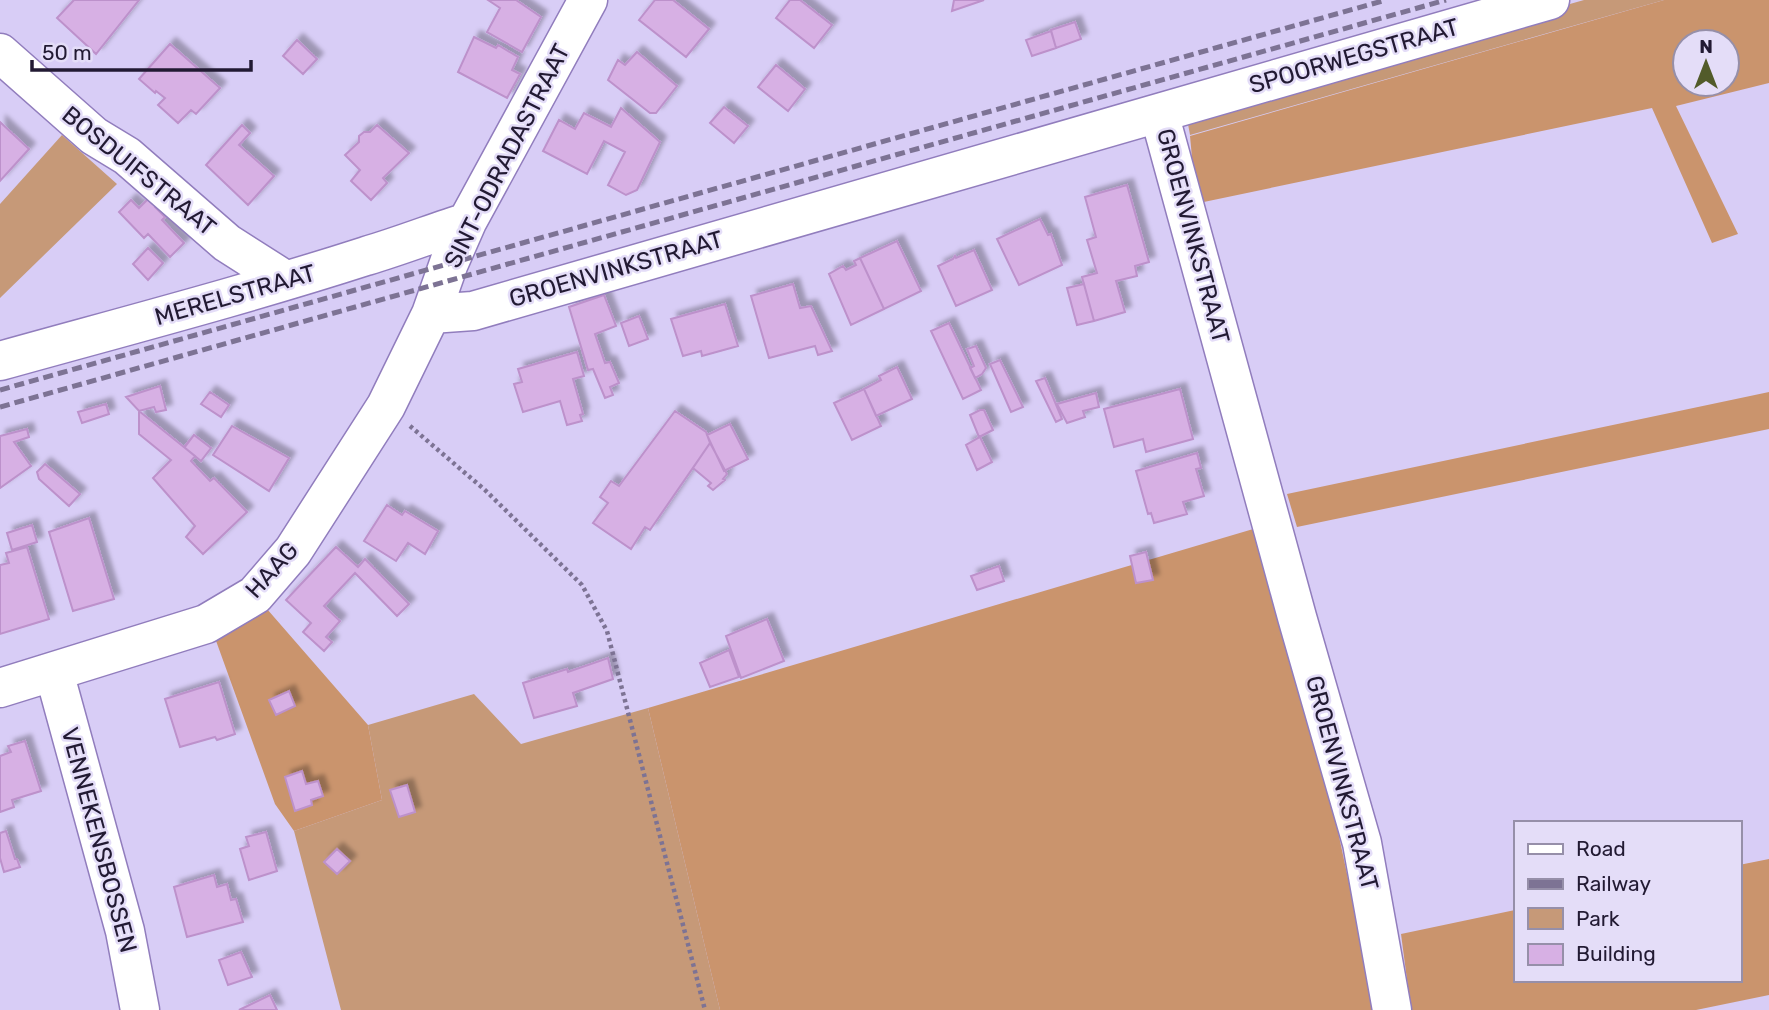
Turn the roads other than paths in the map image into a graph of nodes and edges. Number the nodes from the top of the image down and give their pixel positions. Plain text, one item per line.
1 (588, 0) edge
2 (1550, 0) edge
3 (0, 53) edge
4 (1159, 113) junction
5 (467, 222) junction
6 (285, 280) junction
7 (431, 314) junction
8 (0, 361) edge
9 (54, 672) junction
10 (0, 688) edge
11 (140, 1010) edge
12 (1392, 1010) edge

1 - 5 street, SINT-ODRADASTRAAT
2 - 4 street, SPOORWEGSTRAAT
3 - 6 street, BOSDUIFSTRAAT
4 - 7 street, GROENVINKSTRAAT
4 - 12 street, GROENVINKSTRAAT
5 - 6 street, MERELSTRAAT
5 - 7 street, SINT-ODRADASTRAAT
6 - 8 street, MERELSTRAAT
7 - 9 street, HAAG
9 - 10 street, HAAG
9 - 11 street, VENNEKENSBOSSEN

